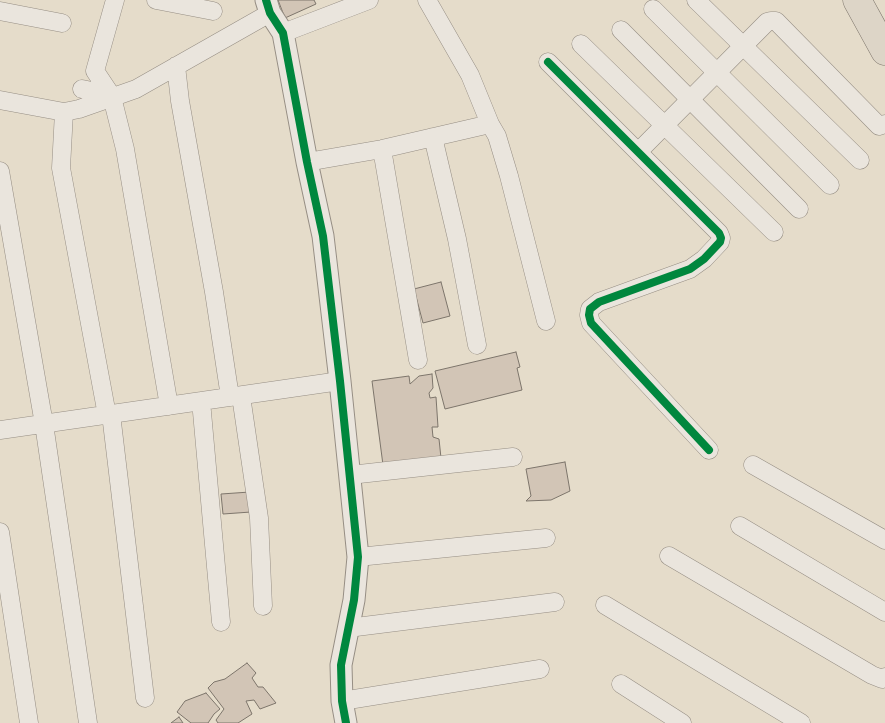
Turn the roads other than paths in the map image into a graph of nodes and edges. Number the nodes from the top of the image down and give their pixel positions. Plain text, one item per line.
1 (114, 0) edge
2 (156, 0) edge
3 (369, 0) edge
4 (427, 0) edge
5 (696, 0) edge
6 (857, 0) edge
7 (268, 6) edge
8 (652, 9) dead end
9 (0, 11) edge
10 (213, 11) dead end
11 (62, 23) dead end
12 (620, 30) dead end
13 (283, 32) junction
14 (581, 44) dead end
15 (743, 47) junction
16 (884, 49) edge
17 (548, 62) dead end
18 (176, 66) junction
19 (716, 74) junction
20 (82, 89) dead end
21 (112, 98) junction
22 (0, 100) edge
23 (690, 101) junction
24 (64, 112) junction
25 (490, 124) junction
26 (885, 124) edge
27 (665, 126) junction
28 (433, 137) junction
29 (382, 149) junction
30 (638, 152) junction
31 (860, 160) dead end
32 (307, 162) junction
33 (0, 171) edge
34 (830, 185) dead end
35 (799, 209) dead end
36 (774, 232) dead end
37 (546, 320) dead end
38 (477, 345) dead end
39 (418, 360) dead end
40 (340, 381) junction
41 (236, 397) junction
42 (201, 401) junction
43 (169, 406) junction
44 (109, 415) junction
45 (44, 424) junction
46 (0, 430) edge
47 (709, 450) dead end
48 (514, 457) dead end
49 (753, 465) dead end
50 (350, 475) junction
51 (740, 526) dead end
52 (0, 532) edge
53 (546, 538) dead end
54 (885, 540) edge
55 (669, 556) dead end
56 (358, 557) junction
57 (555, 602) dead end
58 (606, 605) dead end
59 (263, 606) dead end
60 (885, 612) edge
61 (221, 622) dead end
62 (348, 628) junction
63 (540, 669) dead end
64 (885, 677) edge
65 (621, 684) dead end
66 (145, 698) dead end
67 (342, 701) junction
68 (29, 723) edge
69 (88, 723) edge
70 (346, 723) edge
71 (682, 723) edge
72 (801, 723) edge

1 - 20 street
2 - 10 street
3 - 13 street
4 - 25 street
5 - 15 street
6 - 16 main road
7 - 13 street
7 - 18 street
8 - 19 street
9 - 11 street
12 - 23 street
13 - 32 street
14 - 27 street
15 - 19 street
15 - 26 street
15 - 31 street
17 - 30 street
18 - 21 street
18 - 41 street
19 - 23 street
19 - 34 street
21 - 24 street
21 - 43 street
22 - 24 street
23 - 27 street
23 - 35 street
24 - 44 street
25 - 28 street
25 - 37 street
27 - 30 street
27 - 36 street
28 - 29 street
28 - 38 street
29 - 32 street
29 - 39 street
30 - 47 street
32 - 40 street
33 - 45 street
40 - 41 street
40 - 50 street
41 - 42 street
41 - 59 street
42 - 43 street
42 - 61 street
43 - 44 street
44 - 45 street
44 - 66 street
45 - 46 street
45 - 69 street
48 - 50 street
49 - 54 street
50 - 56 street
51 - 60 street
52 - 68 street
53 - 56 street
55 - 64 street
56 - 62 street
57 - 62 street
58 - 72 street
62 - 67 street
63 - 67 street
65 - 71 street
67 - 70 street

